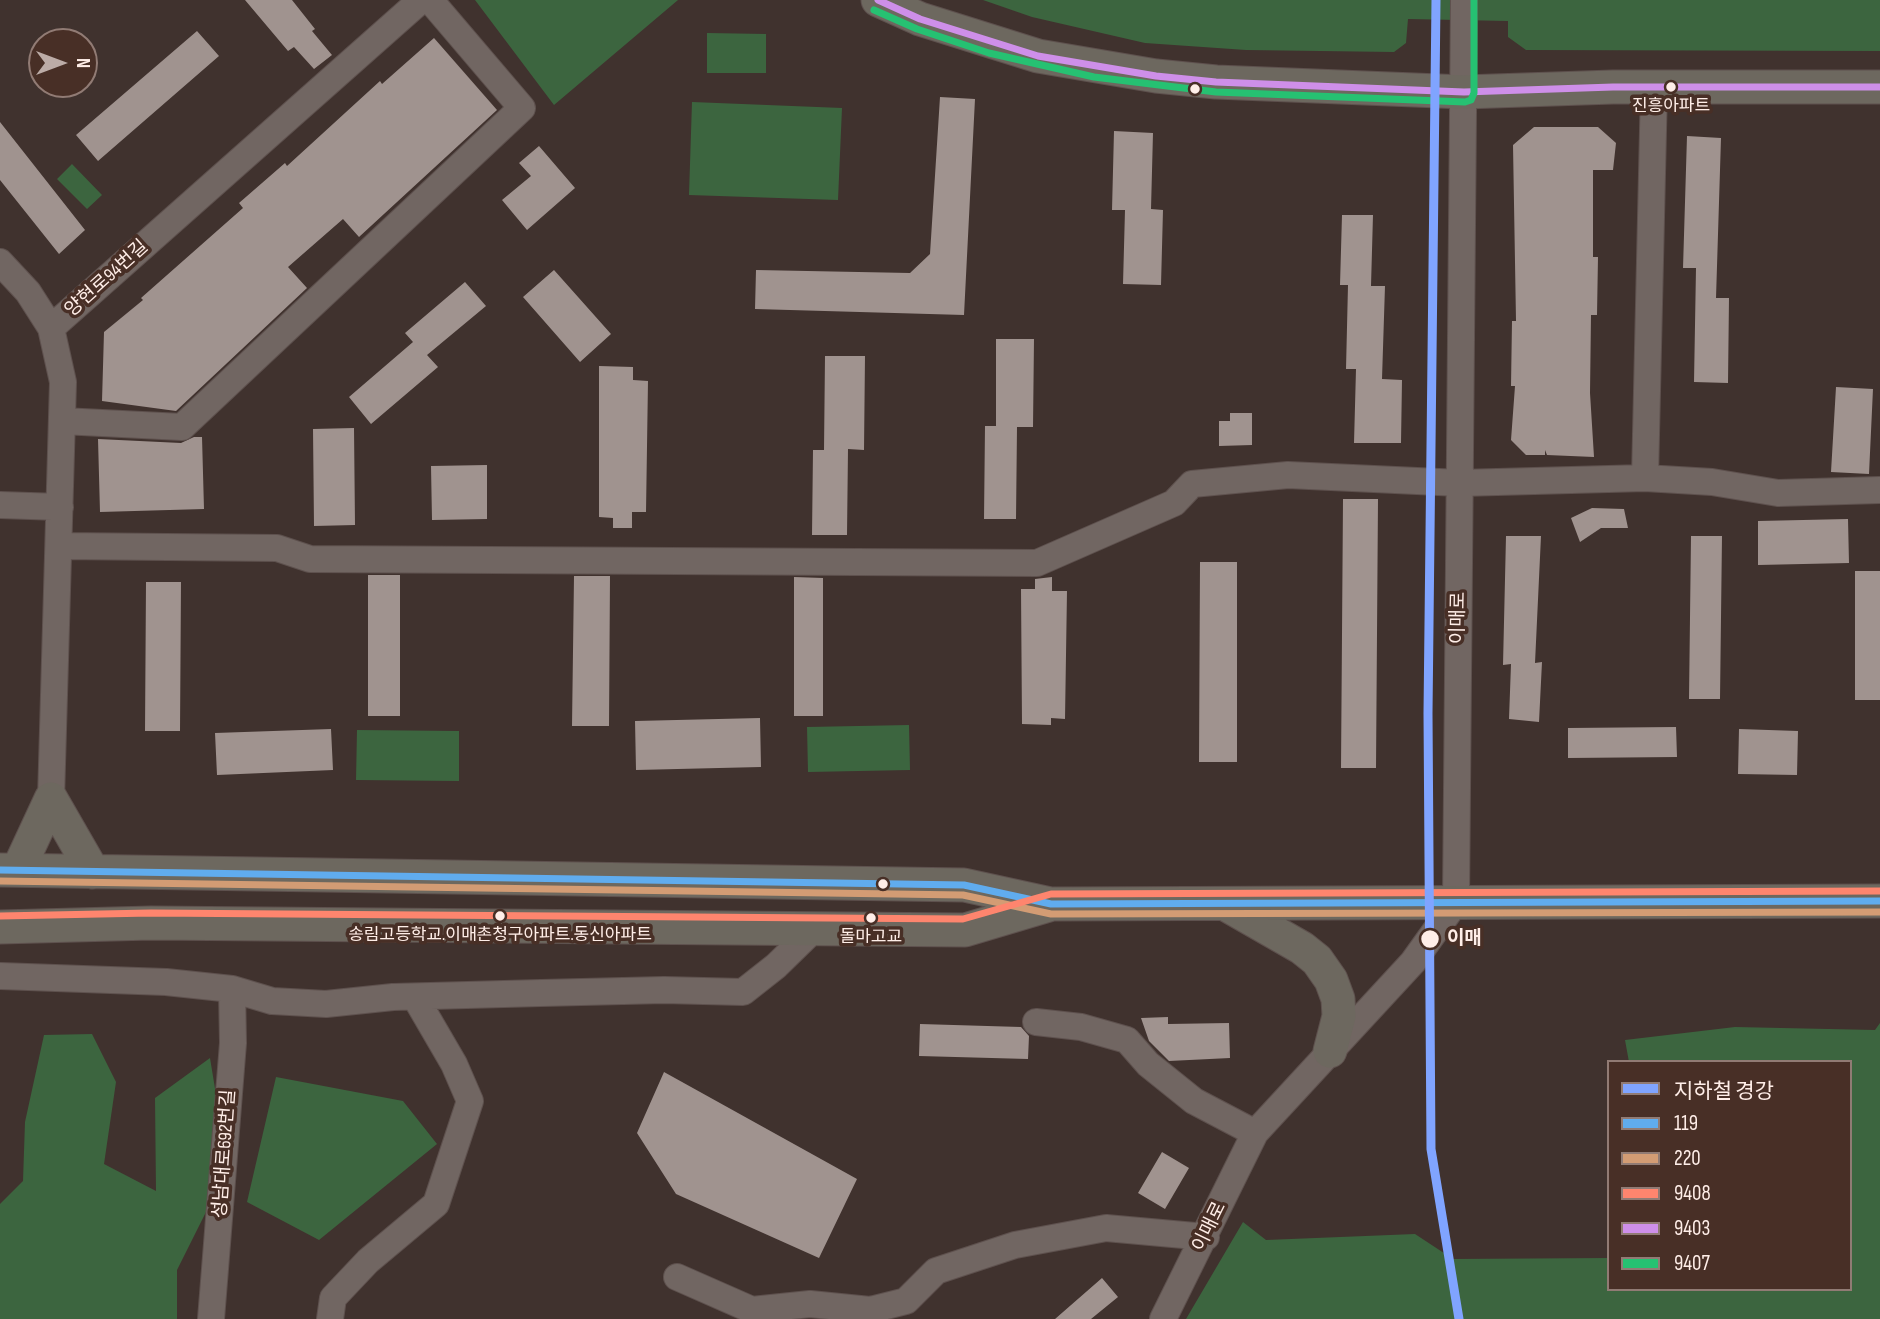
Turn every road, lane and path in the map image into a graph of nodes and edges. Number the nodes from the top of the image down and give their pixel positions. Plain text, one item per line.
1 (421, 0) edge
2 (429, 0) edge
3 (878, 0) edge
4 (1464, 0) edge
5 (1654, 87) junction
6 (1880, 87) edge
7 (1464, 92) junction
8 (0, 262) edge
9 (51, 328) junction
10 (62, 421) junction
11 (1645, 478) junction
12 (1460, 483) junction
13 (1880, 490) edge
14 (0, 505) edge
15 (60, 507) junction
16 (58, 546) junction
17 (51, 799) junction
18 (9, 870) edge
19 (93, 872) junction
20 (1880, 901) edge
21 (1456, 902) junction
22 (1051, 904) junction
23 (1225, 904) junction
24 (0, 927) edge
25 (816, 927) junction
26 (0, 976) edge
27 (232, 989) junction
28 (415, 997) junction
29 (1036, 1022) dead end
30 (1330, 1051) junction
31 (1255, 1133) junction
32 (1206, 1237) junction
33 (677, 1277) dead end
34 (211, 1319) edge
35 (330, 1319) edge
36 (1163, 1319) edge

1 - 9 street, 양현로94번길
2 - 10 street
3 - 7 main road
4 - 7 street, 이매로
5 - 6 main road
5 - 7 main road
5 - 11 street
7 - 12 street, 이매로
8 - 9 street
9 - 10 street, 양현로94번길
10 - 15 street, 양현로94번길
11 - 12 street
11 - 13 street
12 - 16 street
12 - 21 street, 이매로
14 - 15 street
15 - 16 street, 양현로94번길
16 - 17 street, 양현로94번길
17 - 18 main road
17 - 19 main road
18 - 19 main road
19 - 22 main road
20 - 21 main road
21 - 23 main road
21 - 30 street, 이매로
22 - 23 main road
22 - 25 main road
23 - 30 main road
24 - 25 main road
25 - 28 street
26 - 27 street
27 - 28 street
27 - 34 street, 성남대로692번길
28 - 35 street
29 - 31 street
30 - 31 street, 이매로
31 - 32 street, 이매로
32 - 33 street
32 - 36 street, 이매로

